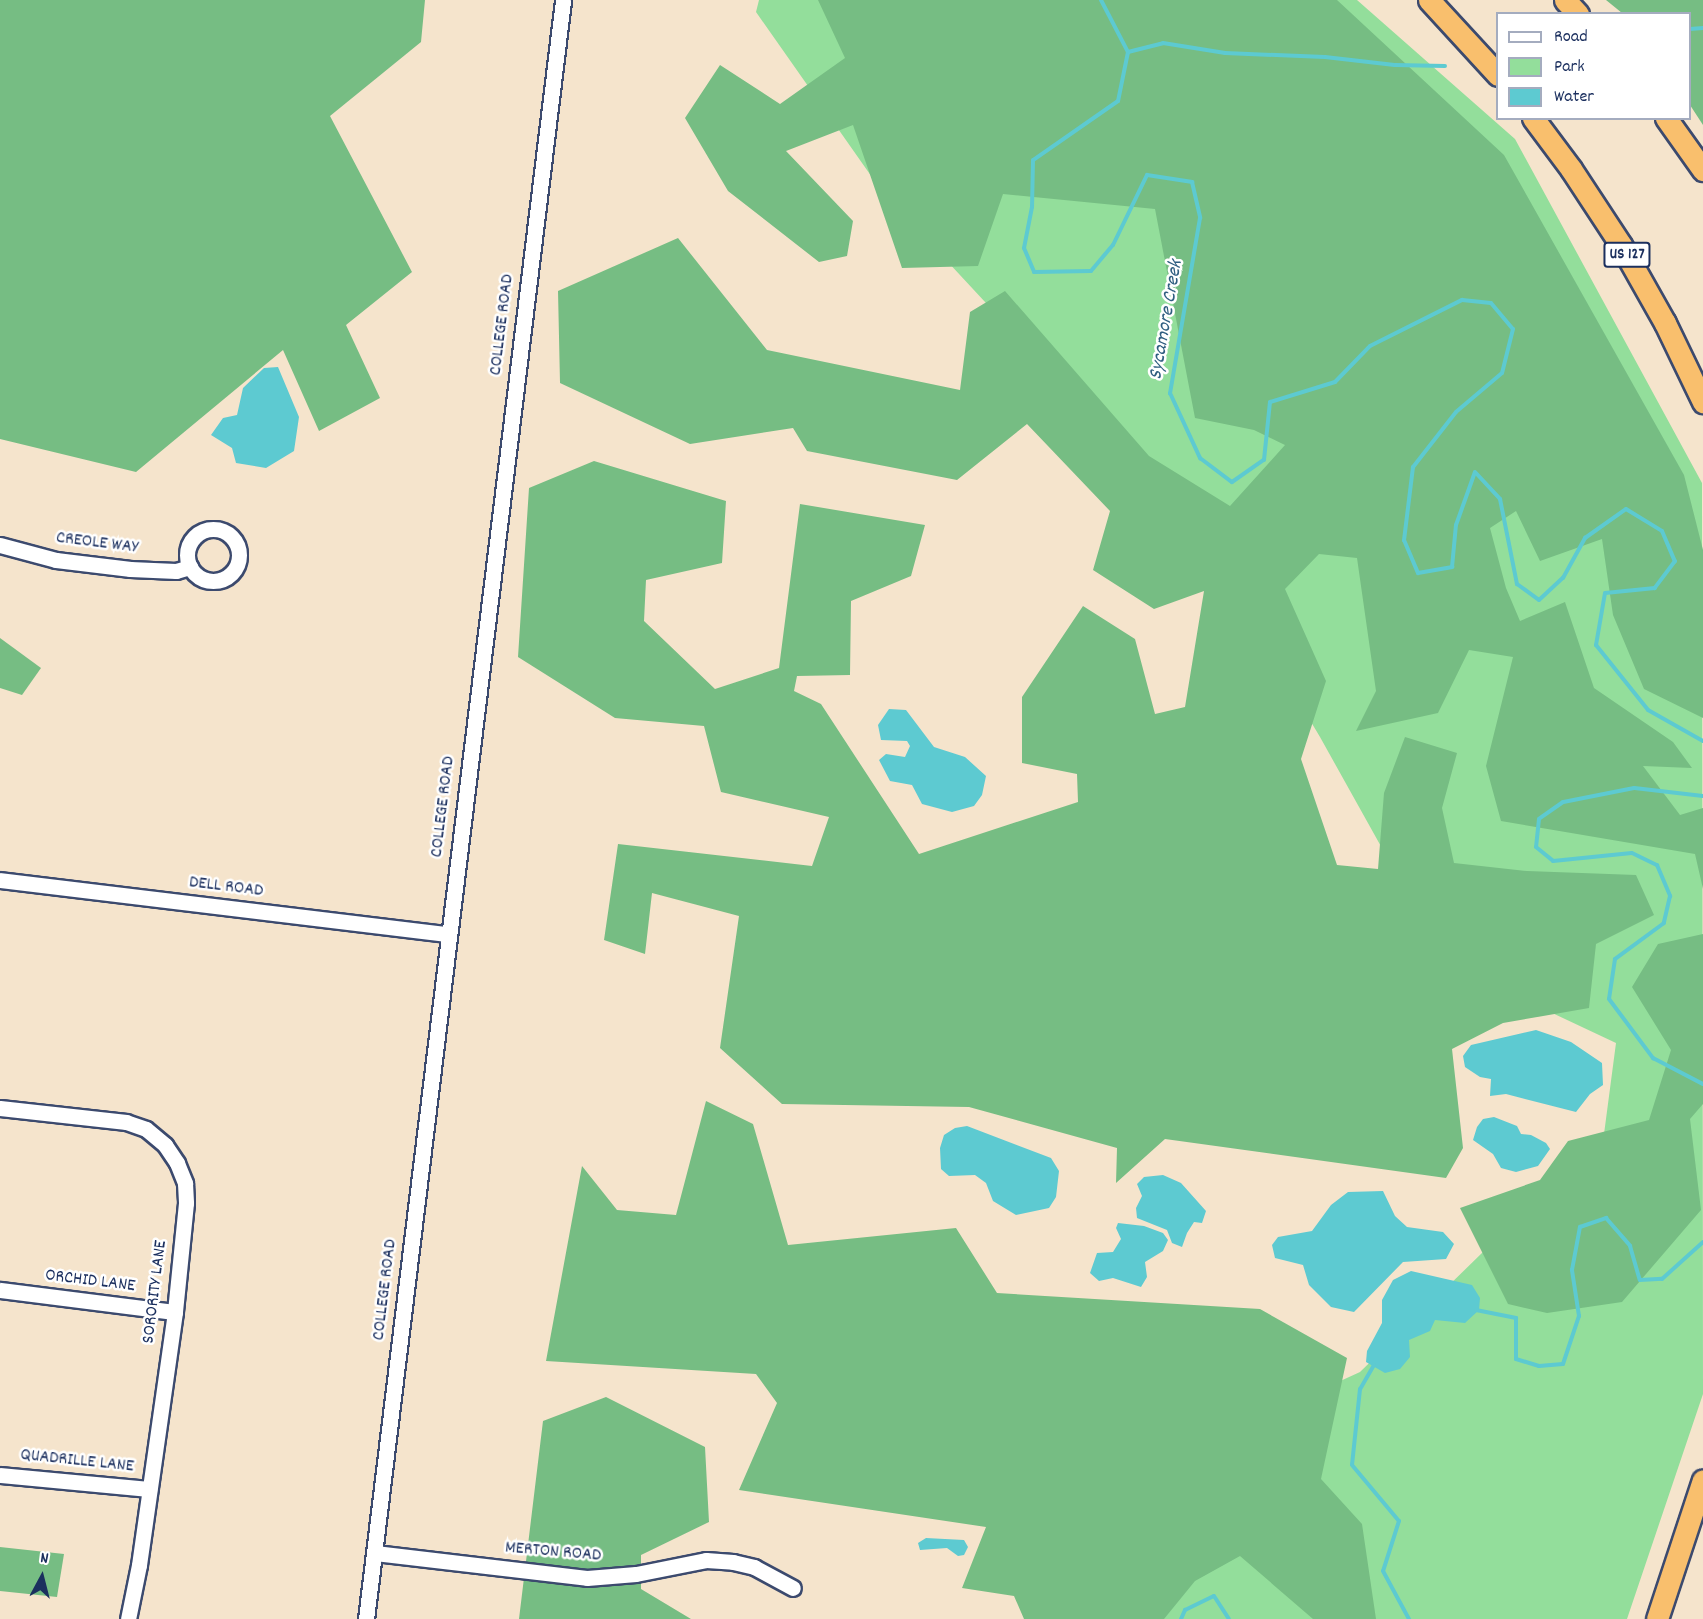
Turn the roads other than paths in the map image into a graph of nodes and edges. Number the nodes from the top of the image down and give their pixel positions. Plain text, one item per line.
1 (563, 0) edge
2 (1429, 0) edge
3 (1565, 0) edge
4 (1576, 12) edge
5 (1496, 74) edge
6 (1534, 120) edge
7 (1667, 120) edge
8 (1703, 170) edge
9 (1703, 402) edge
10 (0, 545) edge
11 (190, 567) dead end
12 (0, 880) edge
13 (448, 934) junction
14 (0, 1108) edge
15 (0, 1290) edge
16 (174, 1312) junction
17 (0, 1475) edge
18 (1703, 1480) edge
19 (149, 1490) junction
20 (375, 1553) junction
21 (793, 1588) dead end
22 (128, 1619) edge
23 (366, 1619) edge
24 (1656, 1619) edge

1 - 13 street, COLLEGE ROAD
2 - 5 highway
3 - 4 highway
6 - 9 highway, US 127
7 - 8 highway
10 - 11 street, CREOLE WAY
12 - 13 street, DELL ROAD
13 - 20 street, COLLEGE ROAD
14 - 16 street, SORORITY LANE
15 - 16 street, ORCHID LANE
16 - 19 street, SORORITY LANE
17 - 19 street, QUADRILLE LANE
18 - 24 highway
19 - 22 street, SORORITY LANE
20 - 21 street, MERTON ROAD
20 - 23 street, COLLEGE ROAD

